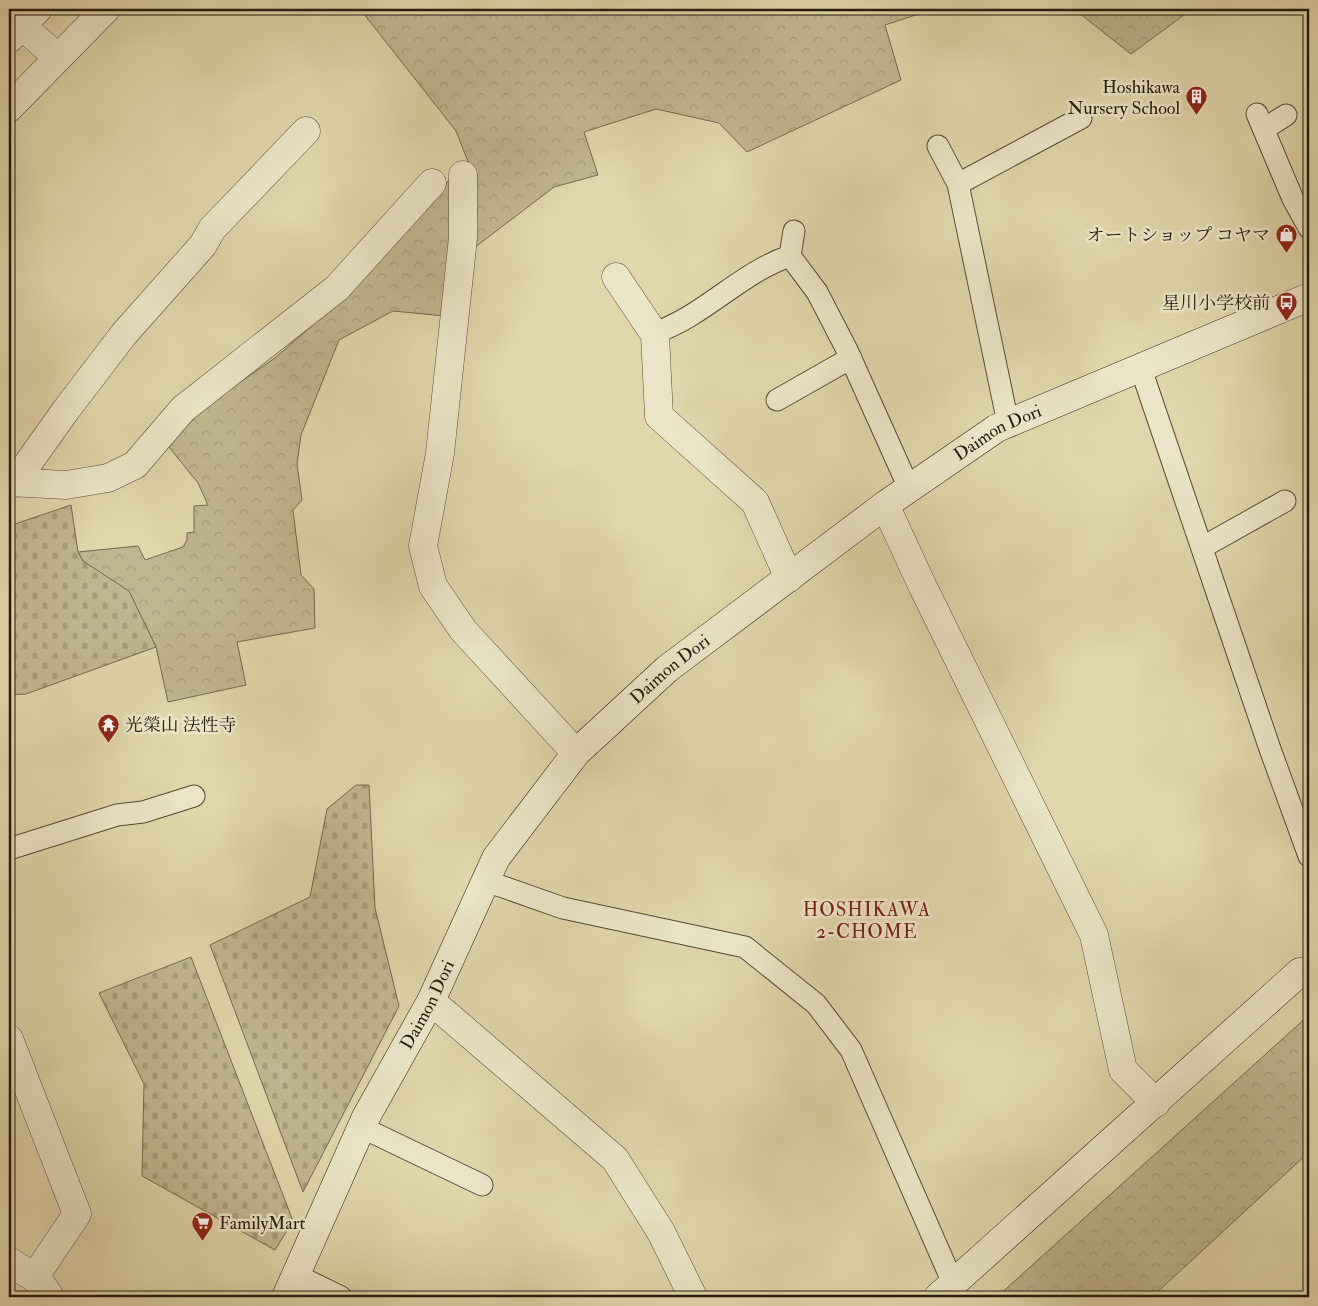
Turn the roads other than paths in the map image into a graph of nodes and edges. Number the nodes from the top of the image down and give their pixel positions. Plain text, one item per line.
1 (106, 9) edge
2 (23, 24) edge
3 (57, 57) junction
4 (9, 108) edge
5 (1286, 115) dead end
6 (1081, 118) dead end
7 (306, 131) dead end
8 (938, 146) dead end
9 (463, 175) dead end
10 (432, 183) dead end
11 (958, 184) junction
12 (1309, 228) edge
13 (794, 231) dead end
14 (790, 256) junction
15 (616, 277) dead end
16 (1309, 297) edge
17 (654, 333) junction
18 (851, 358) junction
19 (1140, 366) junction
20 (777, 400) dead end
21 (1008, 423) junction
22 (12, 482) edge
23 (909, 488) junction
24 (1285, 502) dead end
25 (885, 505) junction
26 (1203, 547) junction
27 (788, 578) junction
28 (576, 754) junction
29 (194, 796) dead end
30 (9, 848) edge
31 (1309, 856) edge
32 (486, 881) junction
33 (1305, 968) edge
34 (431, 1001) junction
35 (9, 1039) edge
36 (1156, 1103) junction
37 (361, 1128) junction
38 (482, 1185) dead end
39 (9, 1261) edge
40 (291, 1286) edge
41 (42, 1288) edge
42 (946, 1290) edge
43 (342, 1297) edge
44 (693, 1297) edge

1 - 3 street
2 - 3 street
3 - 4 street
5 - 12 lane
6 - 11 lane
7 - 22 street
8 - 11 lane
9 - 28 street
10 - 22 street
11 - 21 lane
13 - 14 lane
14 - 17 lane
14 - 18 lane
15 - 17 street
16 - 19 street, Daimon Dori
17 - 27 street
18 - 20 lane
18 - 23 lane
19 - 21 street, Daimon Dori
19 - 26 lane
21 - 23 street, Daimon Dori
23 - 25 street, Daimon Dori
24 - 26 lane
25 - 27 street, Daimon Dori
25 - 36 street
26 - 31 lane
27 - 28 street, Daimon Dori
28 - 32 street, Daimon Dori
29 - 30 lane
32 - 34 street, Daimon Dori
32 - 42 lane
33 - 36 street
34 - 37 street, Daimon Dori
34 - 44 street
35 - 41 street
36 - 42 street
37 - 38 lane
37 - 40 street, Daimon Dori
39 - 41 street
40 - 43 lane

